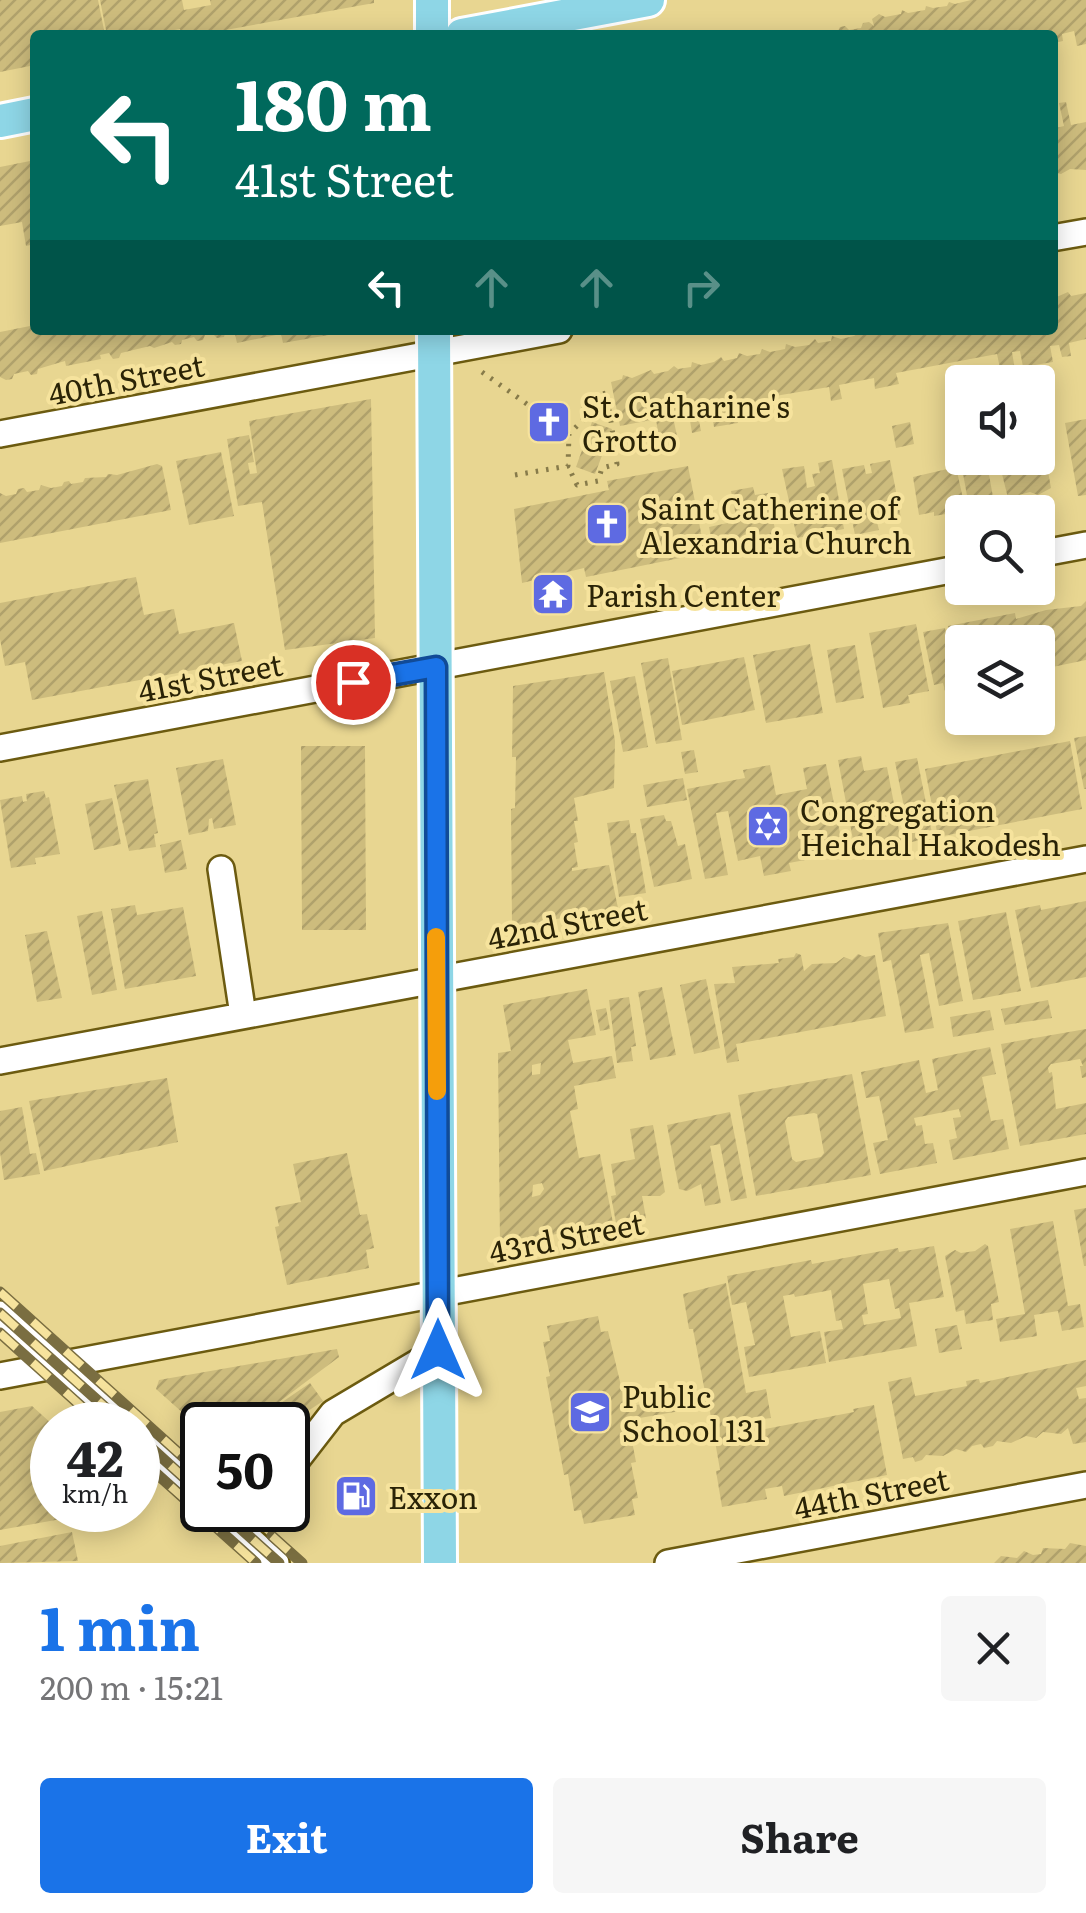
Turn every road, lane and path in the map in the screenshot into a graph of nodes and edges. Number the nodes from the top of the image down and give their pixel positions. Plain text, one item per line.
1 (432, 0) edge
2 (648, 0) edge
3 (432, 30) edge
4 (489, 30) edge
5 (30, 115) edge
6 (0, 121) edge
7 (1086, 232) edge
8 (1058, 237) edge
9 (506, 335) edge
10 (434, 342) edge
11 (482, 372) dead end
12 (0, 434) edge
13 (569, 434) junction
14 (568, 466) junction
15 (515, 476) dead end
16 (1086, 545) edge
17 (1055, 551) edge
18 (945, 571) edge
19 (436, 667) junction
20 (0, 748) edge
21 (1086, 859) edge
22 (221, 870) dead end
23 (437, 979) junction
24 (243, 1016) junction
25 (0, 1061) edge
26 (1086, 1172) edge
27 (438, 1294) junction
28 (0, 1314) edge
29 (438, 1350) junction
30 (56, 1365) junction
31 (0, 1376) edge
32 (97, 1402) edge
33 (310, 1443) edge
34 (160, 1458) edge
35 (180, 1476) edge
36 (1086, 1485) edge
37 (241, 1532) edge
38 (276, 1563) edge
39 (440, 1563) edge
40 (668, 1563) edge

1 - 3 main road
2 - 4 main road
5 - 6 main road
7 - 8 street
9 - 10 street, 40th Street
10 - 12 street, 40th Street
10 - 19 main road
11 - 13 path
13 - 14 path
13 - 14 path
14 - 15 path
16 - 17 street
18 - 19 street, 41st Street
19 - 20 street, 41st Street
19 - 23 main road
21 - 23 street, 42nd Street
22 - 24 street
23 - 24 street, 42nd Street
23 - 27 main road
24 - 25 street, 42nd Street
26 - 27 street, 43rd Street
27 - 29 main road
27 - 30 street, 43rd Street
28 - 30 street
29 - 33 street
29 - 39 main road
30 - 31 street, 43rd Street
30 - 32 street
34 - 35 street
36 - 40 street, 44th Street
37 - 38 street

